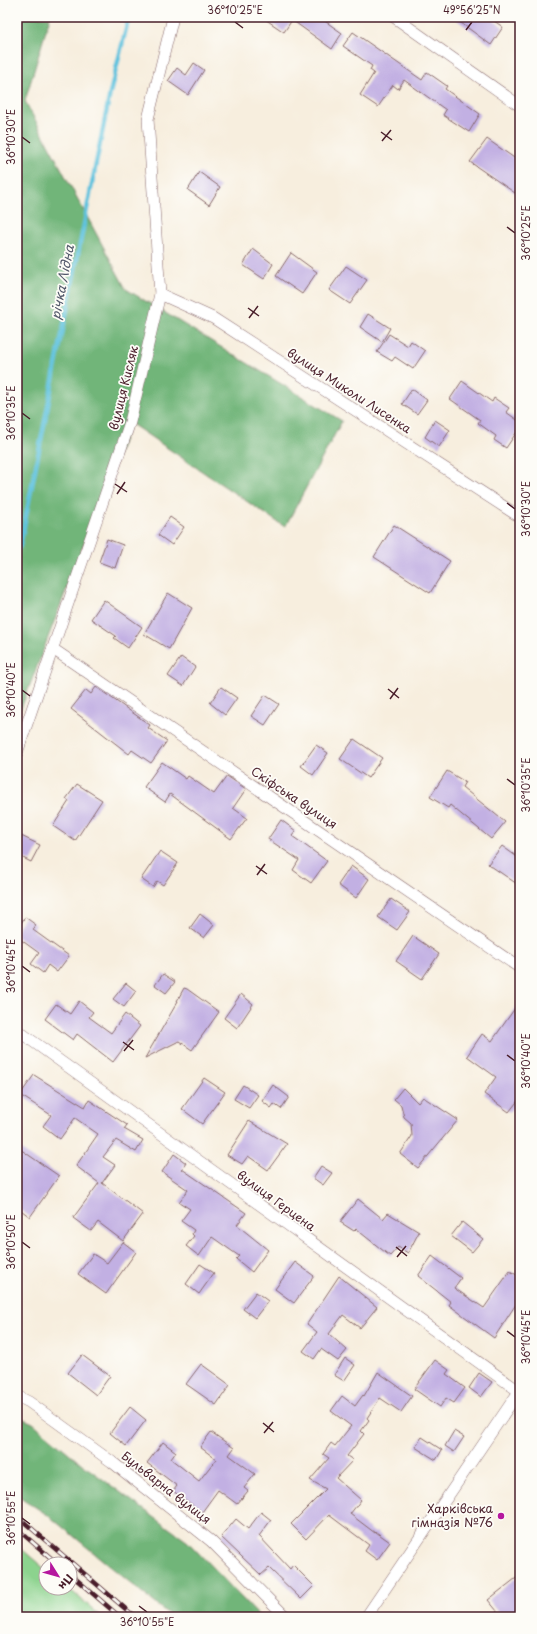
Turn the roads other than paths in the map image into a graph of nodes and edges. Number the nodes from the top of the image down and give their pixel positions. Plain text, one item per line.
1 (173, 17) edge
2 (394, 17) edge
3 (520, 106) edge
4 (160, 294) junction
5 (520, 517) edge
6 (53, 649) junction
7 (17, 753) edge
8 (520, 968) edge
9 (17, 1030) edge
10 (520, 1391) edge
11 (17, 1396) edge
12 (286, 1617) edge
13 (366, 1617) edge

1 - 4 street, вулиця Кисляк
2 - 3 street
4 - 5 street, вулиця Миколи Лисенка
4 - 6 street, вулиця Кисляк
6 - 7 street, вулиця Кисляк
6 - 8 street, Скіфська вулиця
9 - 10 street, вулиця Герцена
10 - 13 street
11 - 12 street, Бульварна вулиця

